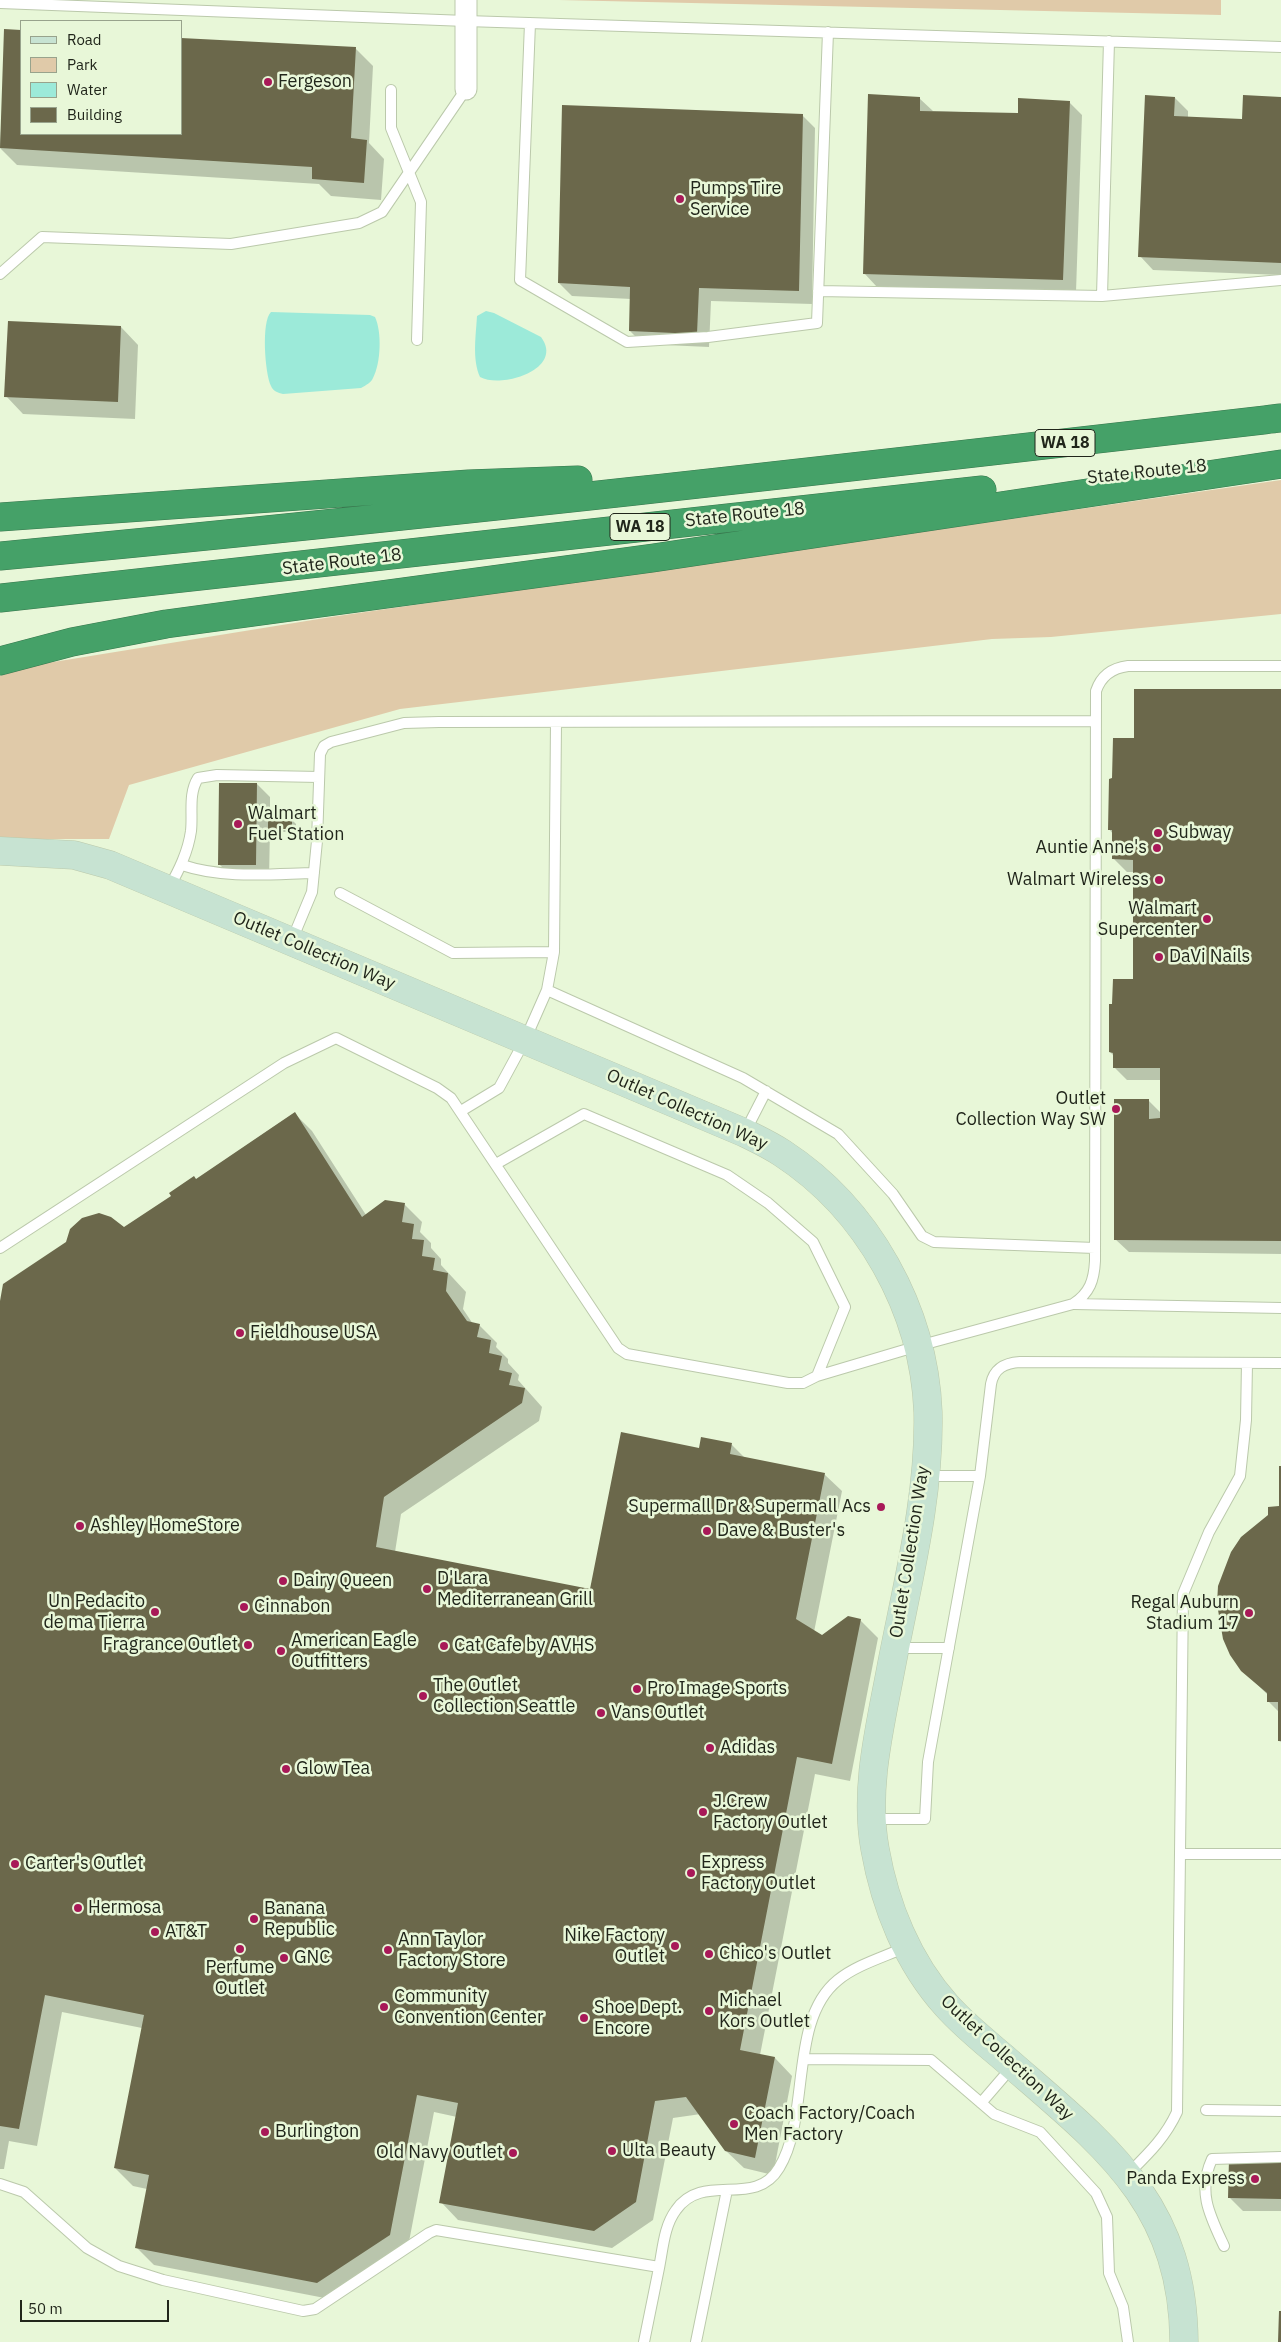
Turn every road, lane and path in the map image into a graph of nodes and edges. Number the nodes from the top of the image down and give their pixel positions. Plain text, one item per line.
1 (0, 3) edge
2 (466, 10) edge
3 (530, 23) junction
4 (828, 32) junction
5 (1110, 41) junction
6 (1281, 47) edge
7 (466, 89) joint
8 (391, 90) dead end
9 (409, 173) junction
10 (0, 274) edge
11 (1281, 280) edge
12 (818, 291) junction
13 (1102, 296) junction
14 (417, 340) dead end
15 (1281, 418) edge
16 (1281, 458) edge
17 (1281, 464) edge
18 (849, 468) junction
19 (0, 517) edge
20 (0, 556) edge
21 (0, 598) edge
22 (0, 661) edge
23 (1281, 666) edge
24 (1095, 721) junction
25 (556, 722) junction
26 (319, 777) junction
27 (0, 851) edge
28 (182, 865) junction
29 (314, 873) junction
30 (168, 889) junction
31 (340, 893) dead end
32 (291, 941) junction
33 (554, 952) junction
34 (547, 990) junction
35 (525, 1040) junction
36 (766, 1090) junction
37 (461, 1111) junction
38 (745, 1133) junction
39 (496, 1164) junction
40 (0, 1248) edge
41 (1095, 1248) junction
42 (1073, 1304) junction
43 (1281, 1308) edge
44 (918, 1346) junction
45 (1247, 1363) junction
46 (1281, 1363) edge
47 (817, 1376) junction
48 (924, 1476) junction
49 (980, 1476) junction
50 (895, 1648) junction
51 (949, 1648) junction
52 (872, 1819) junction
53 (1180, 1854) junction
54 (1281, 1854) edge
55 (907, 1946) junction
56 (805, 2059) junction
57 (1013, 2066) junction
58 (981, 2103) junction
59 (1206, 2110) dead end
60 (1281, 2111) edge
61 (1281, 2157) edge
62 (1128, 2174) junction
63 (0, 2184) edge
64 (727, 2190) junction
65 (1224, 2246) dead end
66 (659, 2267) junction
67 (644, 2342) edge
68 (696, 2342) edge
69 (1128, 2342) edge
70 (1184, 2342) edge

1 - 2 lane
2 - 3 lane
2 - 7 street
3 - 4 lane
3 - 12 lane
4 - 5 lane
4 - 12 lane
5 - 6 lane
5 - 13 lane
7 - 9 lane
8 - 9 lane
9 - 10 lane
9 - 14 lane
11 - 13 lane
12 - 13 lane
15 - 18 highway, State Route 18 / WA 18
16 - 21 highway, State Route 18 / WA 18
17 - 22 highway
18 - 19 highway
18 - 20 highway, State Route 18 / WA 18
23 - 24 lane
24 - 25 lane
24 - 41 lane
25 - 26 lane
25 - 33 lane
26 - 28 lane
26 - 29 lane
27 - 30 street, Outlet Collection Way
28 - 29 lane
28 - 30 lane
29 - 32 lane
30 - 32 street, Outlet Collection Way
31 - 33 lane
32 - 35 street, Outlet Collection Way
33 - 34 lane
34 - 35 lane
34 - 36 lane
35 - 37 lane
35 - 38 street, Outlet Collection Way
36 - 38 lane
36 - 41 lane
37 - 39 lane
37 - 40 lane
38 - 44 street, Outlet Collection Way
39 - 47 lane
39 - 47 lane
41 - 42 lane
42 - 43 lane
42 - 44 lane
44 - 47 lane
44 - 48 street, Outlet Collection Way
45 - 46 lane
45 - 49 lane
45 - 53 lane
48 - 49 lane
48 - 50 street, Outlet Collection Way
49 - 51 lane
50 - 51 lane
50 - 52 street, Outlet Collection Way
51 - 52 lane
52 - 55 street, Outlet Collection Way
53 - 54 lane
53 - 62 lane
55 - 56 lane
55 - 57 street, Outlet Collection Way
56 - 58 lane
56 - 64 lane
57 - 58 lane
57 - 62 street, Outlet Collection Way
58 - 69 lane
59 - 60 lane
61 - 65 lane
62 - 70 street, Outlet Collection Way
63 - 66 lane
64 - 66 lane
64 - 68 lane
66 - 67 lane

